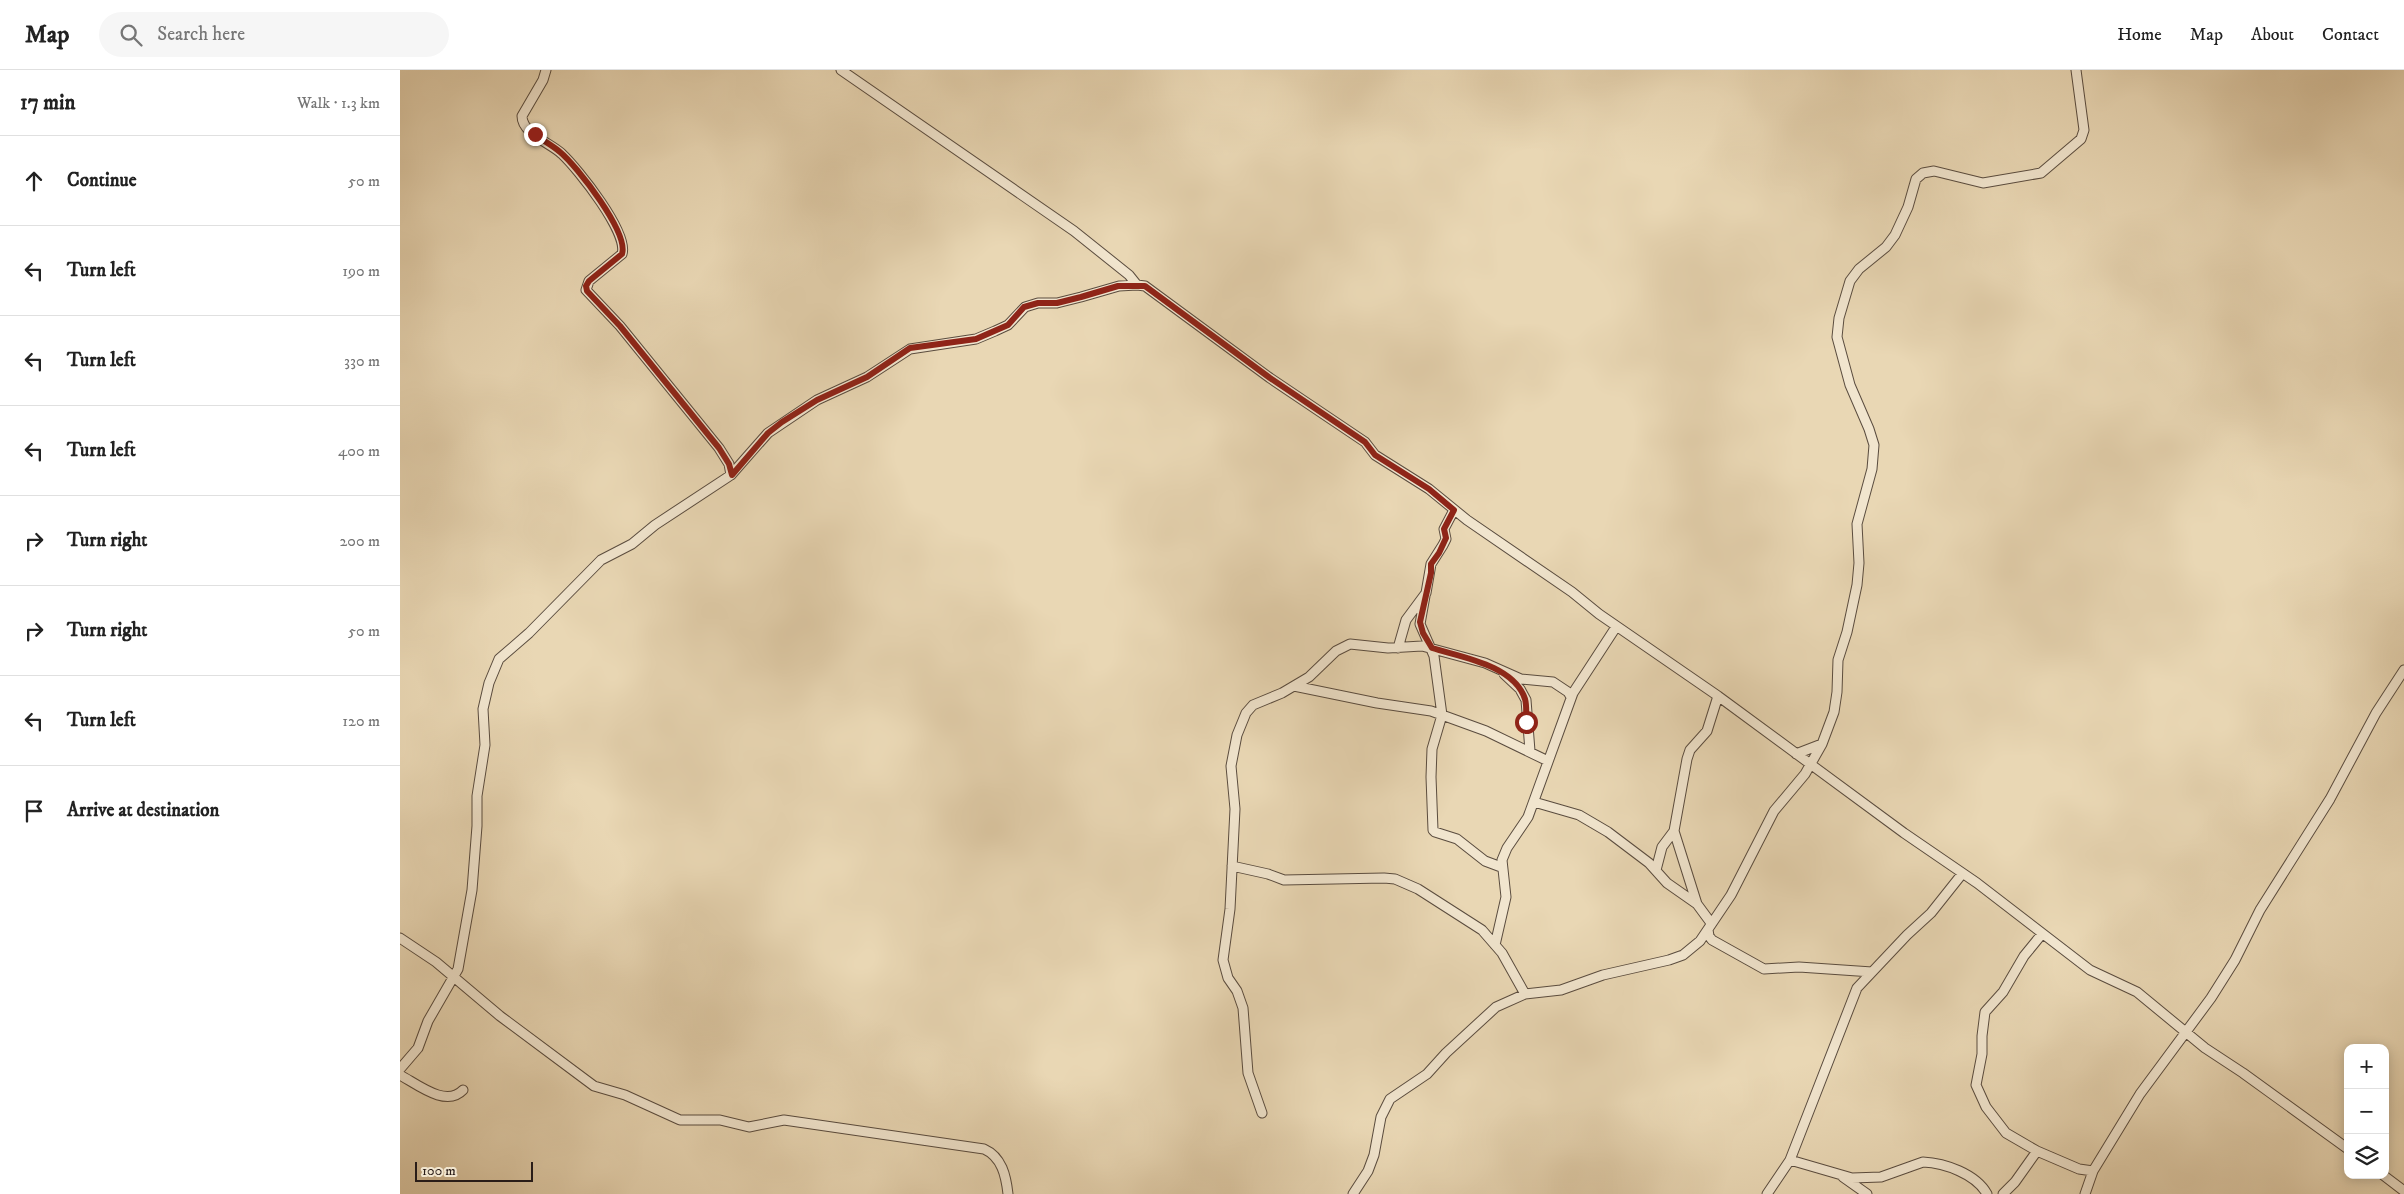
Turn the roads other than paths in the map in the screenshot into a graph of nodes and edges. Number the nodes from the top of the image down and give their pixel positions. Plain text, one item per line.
1 (546, 70) edge
2 (840, 70) edge
3 (2076, 70) edge
4 (1129, 275) junction
5 (1138, 285) junction
6 (1118, 286) junction
7 (732, 475) junction
8 (1454, 510) junction
9 (1425, 596) junction
10 (1616, 627) junction
11 (1398, 648) junction
12 (1432, 648) junction
13 (1501, 670) junction
14 (2404, 670) edge
15 (1294, 686) junction
16 (1718, 696) junction
17 (1571, 697) junction
18 (1442, 715) junction
19 (1822, 744) junction
20 (1530, 751) junction
21 (1796, 754) junction
22 (1548, 761) junction
23 (1810, 764) junction
24 (1534, 802) junction
25 (1674, 830) junction
26 (1232, 866) junction
27 (1501, 867) junction
28 (1656, 870) junction
29 (1962, 874) junction
30 (1697, 904) junction
31 (1709, 926) junction
32 (2042, 934) junction
33 (400, 938) edge
34 (1495, 945) junction
35 (1872, 972) junction
36 (453, 979) junction
37 (1525, 994) junction
38 (2185, 1032) junction
39 (400, 1069) edge
40 (400, 1075) edge
41 (463, 1090) dead end
42 (1262, 1113) dead end
43 (2344, 1146) edge
44 (2037, 1151) junction
45 (1790, 1160) junction
46 (2093, 1171) junction
47 (1843, 1177) junction
48 (2388, 1179) edge
49 (2404, 1191) edge
50 (1008, 1194) edge
51 (1353, 1194) edge
52 (1767, 1194) edge
53 (1868, 1194) edge
54 (1987, 1194) edge
55 (2003, 1194) edge
56 (2085, 1194) edge

1 - 7 street
2 - 4 street
3 - 19 street
4 - 5 street
4 - 6 street
5 - 6 street
5 - 8 street
6 - 7 street
7 - 36 street
8 - 9 street
8 - 10 street
9 - 11 street
9 - 12 street
10 - 16 street
10 - 17 street
11 - 12 street
11 - 15 street
12 - 13 street
12 - 18 street
13 - 17 street
13 - 20 street
14 - 38 street
15 - 18 street
15 - 26 street
16 - 21 street
16 - 25 street
17 - 22 street
18 - 20 street
18 - 27 street
19 - 21 street
19 - 23 street
20 - 22 street
21 - 23 street
22 - 24 street
23 - 29 street
23 - 31 street
24 - 27 street
24 - 28 street
25 - 28 street
25 - 30 street
26 - 34 street
26 - 42 street
27 - 34 street
28 - 30 street
29 - 32 street
29 - 35 street
30 - 31 street
31 - 35 street
31 - 37 street
32 - 38 street
32 - 44 street
33 - 36 street
34 - 37 street
35 - 45 street
36 - 39 street
36 - 50 street
37 - 51 street
38 - 43 street
38 - 46 street
40 - 41 street
44 - 46 street
44 - 55 street
45 - 47 street
45 - 52 street
46 - 56 street
47 - 53 street
47 - 54 street
48 - 49 street

